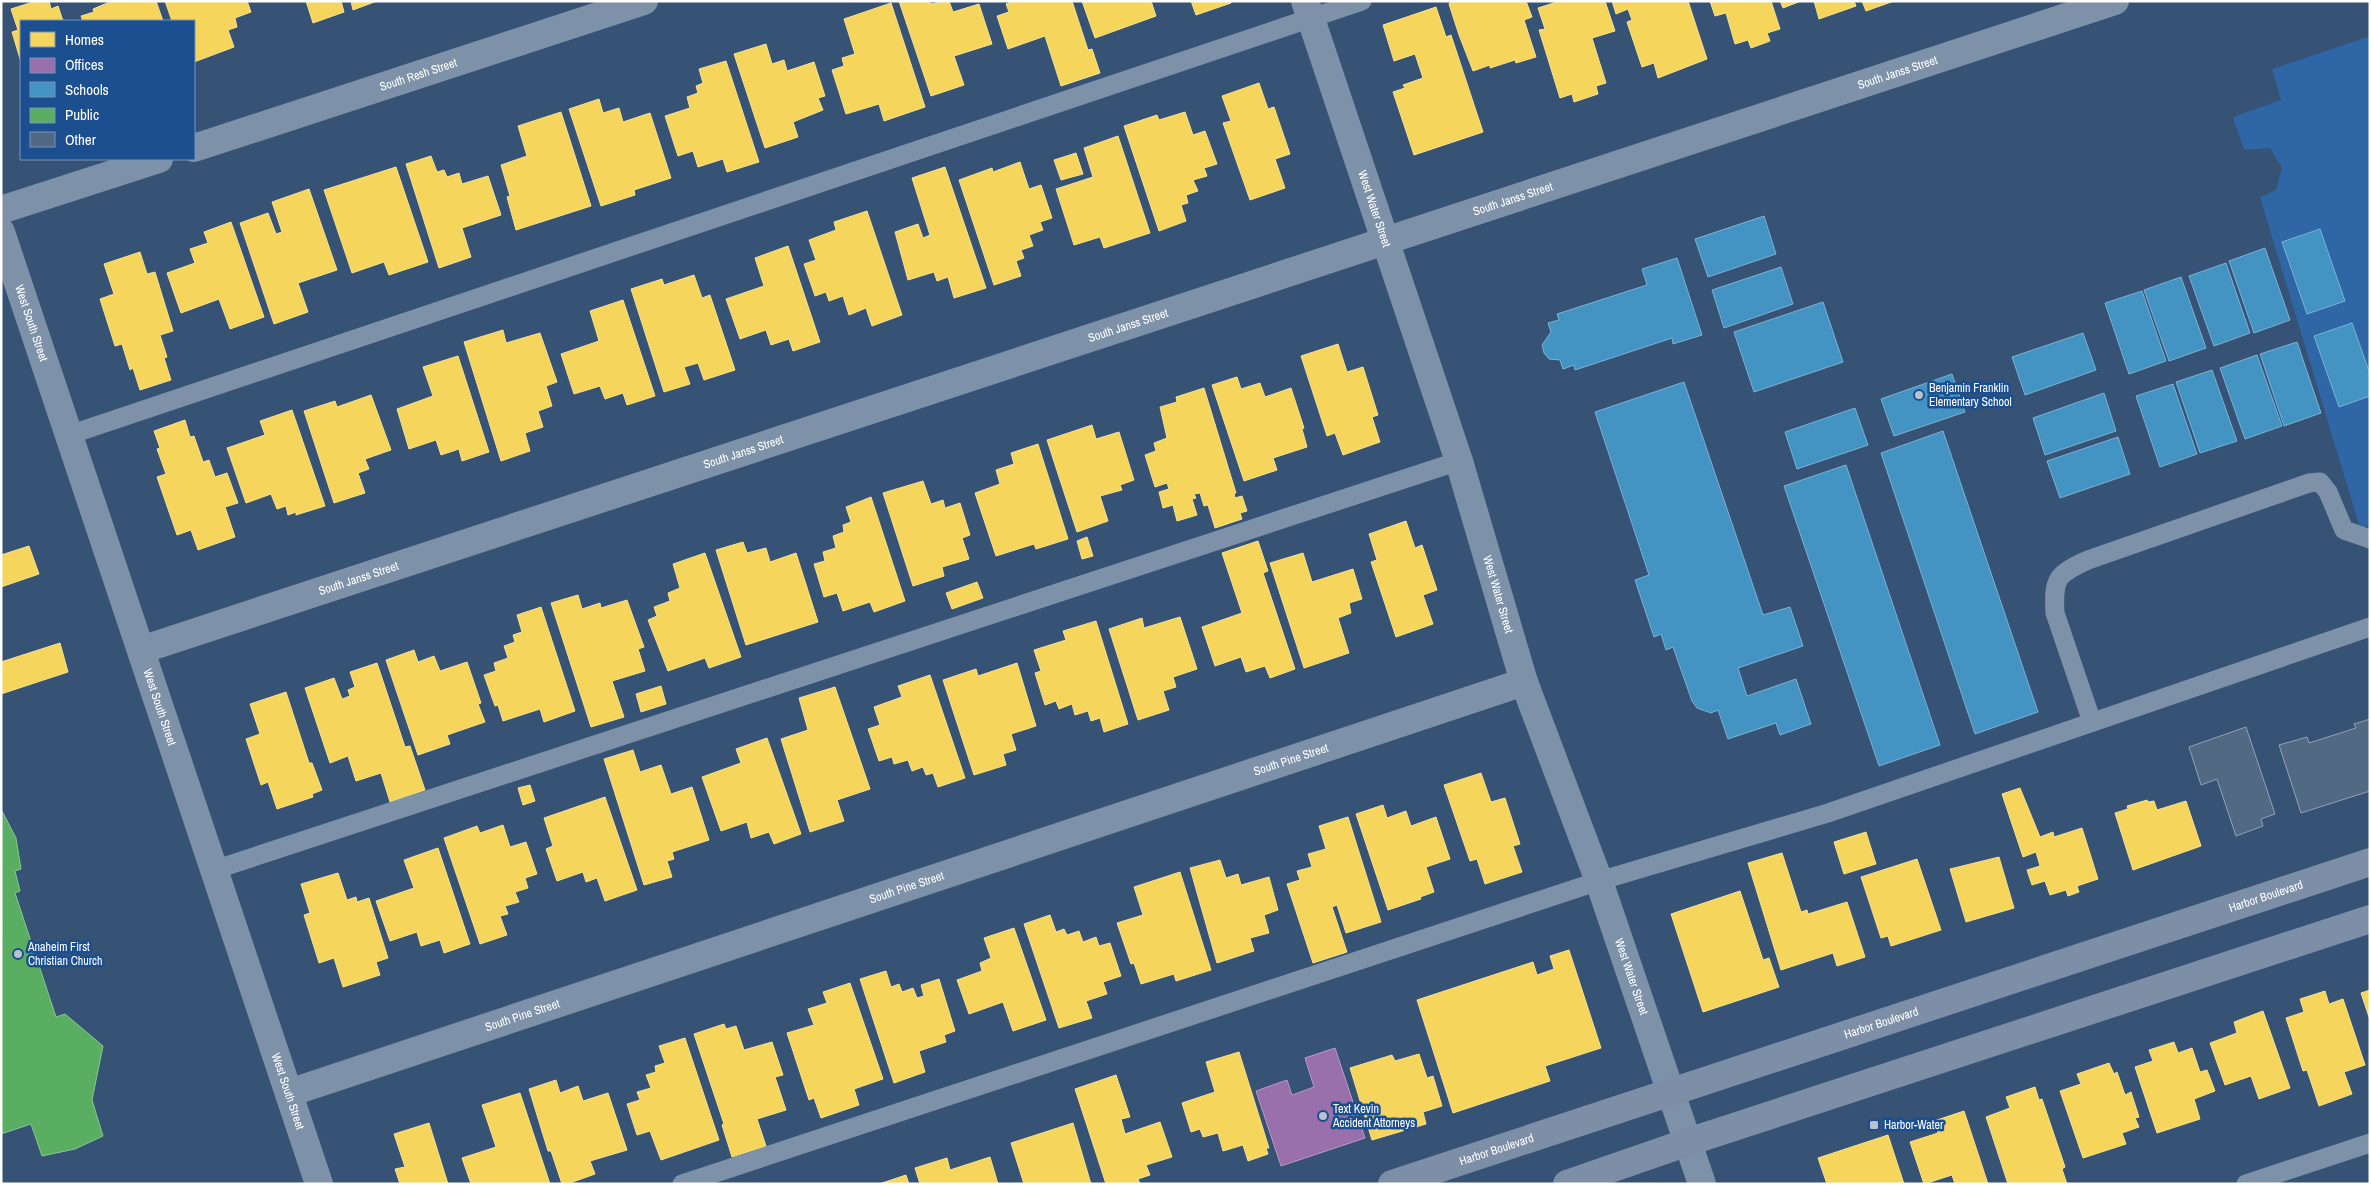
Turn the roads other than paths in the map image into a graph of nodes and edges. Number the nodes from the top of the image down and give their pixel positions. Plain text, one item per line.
1 (644, 1) edge
2 (1362, 1) edge
3 (2115, 1) edge
4 (1308, 10) edge
5 (195, 148) edge
6 (156, 160) edge
7 (1, 210) edge
8 (1, 232) edge
9 (1386, 242) junction
10 (69, 435) junction
11 (1459, 461) junction
12 (2370, 539) edge
13 (2370, 627) edge
14 (141, 650) junction
15 (1524, 682) junction
16 (2092, 722) junction
17 (2370, 862) edge
18 (214, 870) junction
19 (1599, 882) junction
20 (2370, 919) edge
21 (1671, 1091) junction
22 (289, 1093) junction
23 (1688, 1142) junction
24 (2370, 1143) edge
25 (319, 1184) edge
26 (682, 1184) edge
27 (1392, 1184) edge
28 (1567, 1184) edge
29 (1702, 1184) edge
30 (2246, 1184) edge

1 - 5 street, South Resh Street
2 - 4 lane
3 - 9 street, South Janss Street
4 - 9 street, West Water Street
4 - 10 lane
6 - 7 street
8 - 10 street, West South Street
9 - 11 street, West Water Street
9 - 14 street, South Janss Street
10 - 14 street, West South Street
11 - 15 street, West Water Street
11 - 18 lane
12 - 16 lane
13 - 16 lane
14 - 18 street, West South Street
15 - 19 street, West Water Street
15 - 22 street, South Pine Street
16 - 19 lane
17 - 21 main road, Harbor Boulevard
18 - 22 street, West South Street
19 - 21 street, West Water Street
19 - 26 lane
20 - 23 main road
21 - 23 street, West Water Street
21 - 27 main road, Harbor Boulevard
22 - 25 street, West South Street
23 - 28 main road
23 - 29 street, West Water Street
24 - 30 lane

